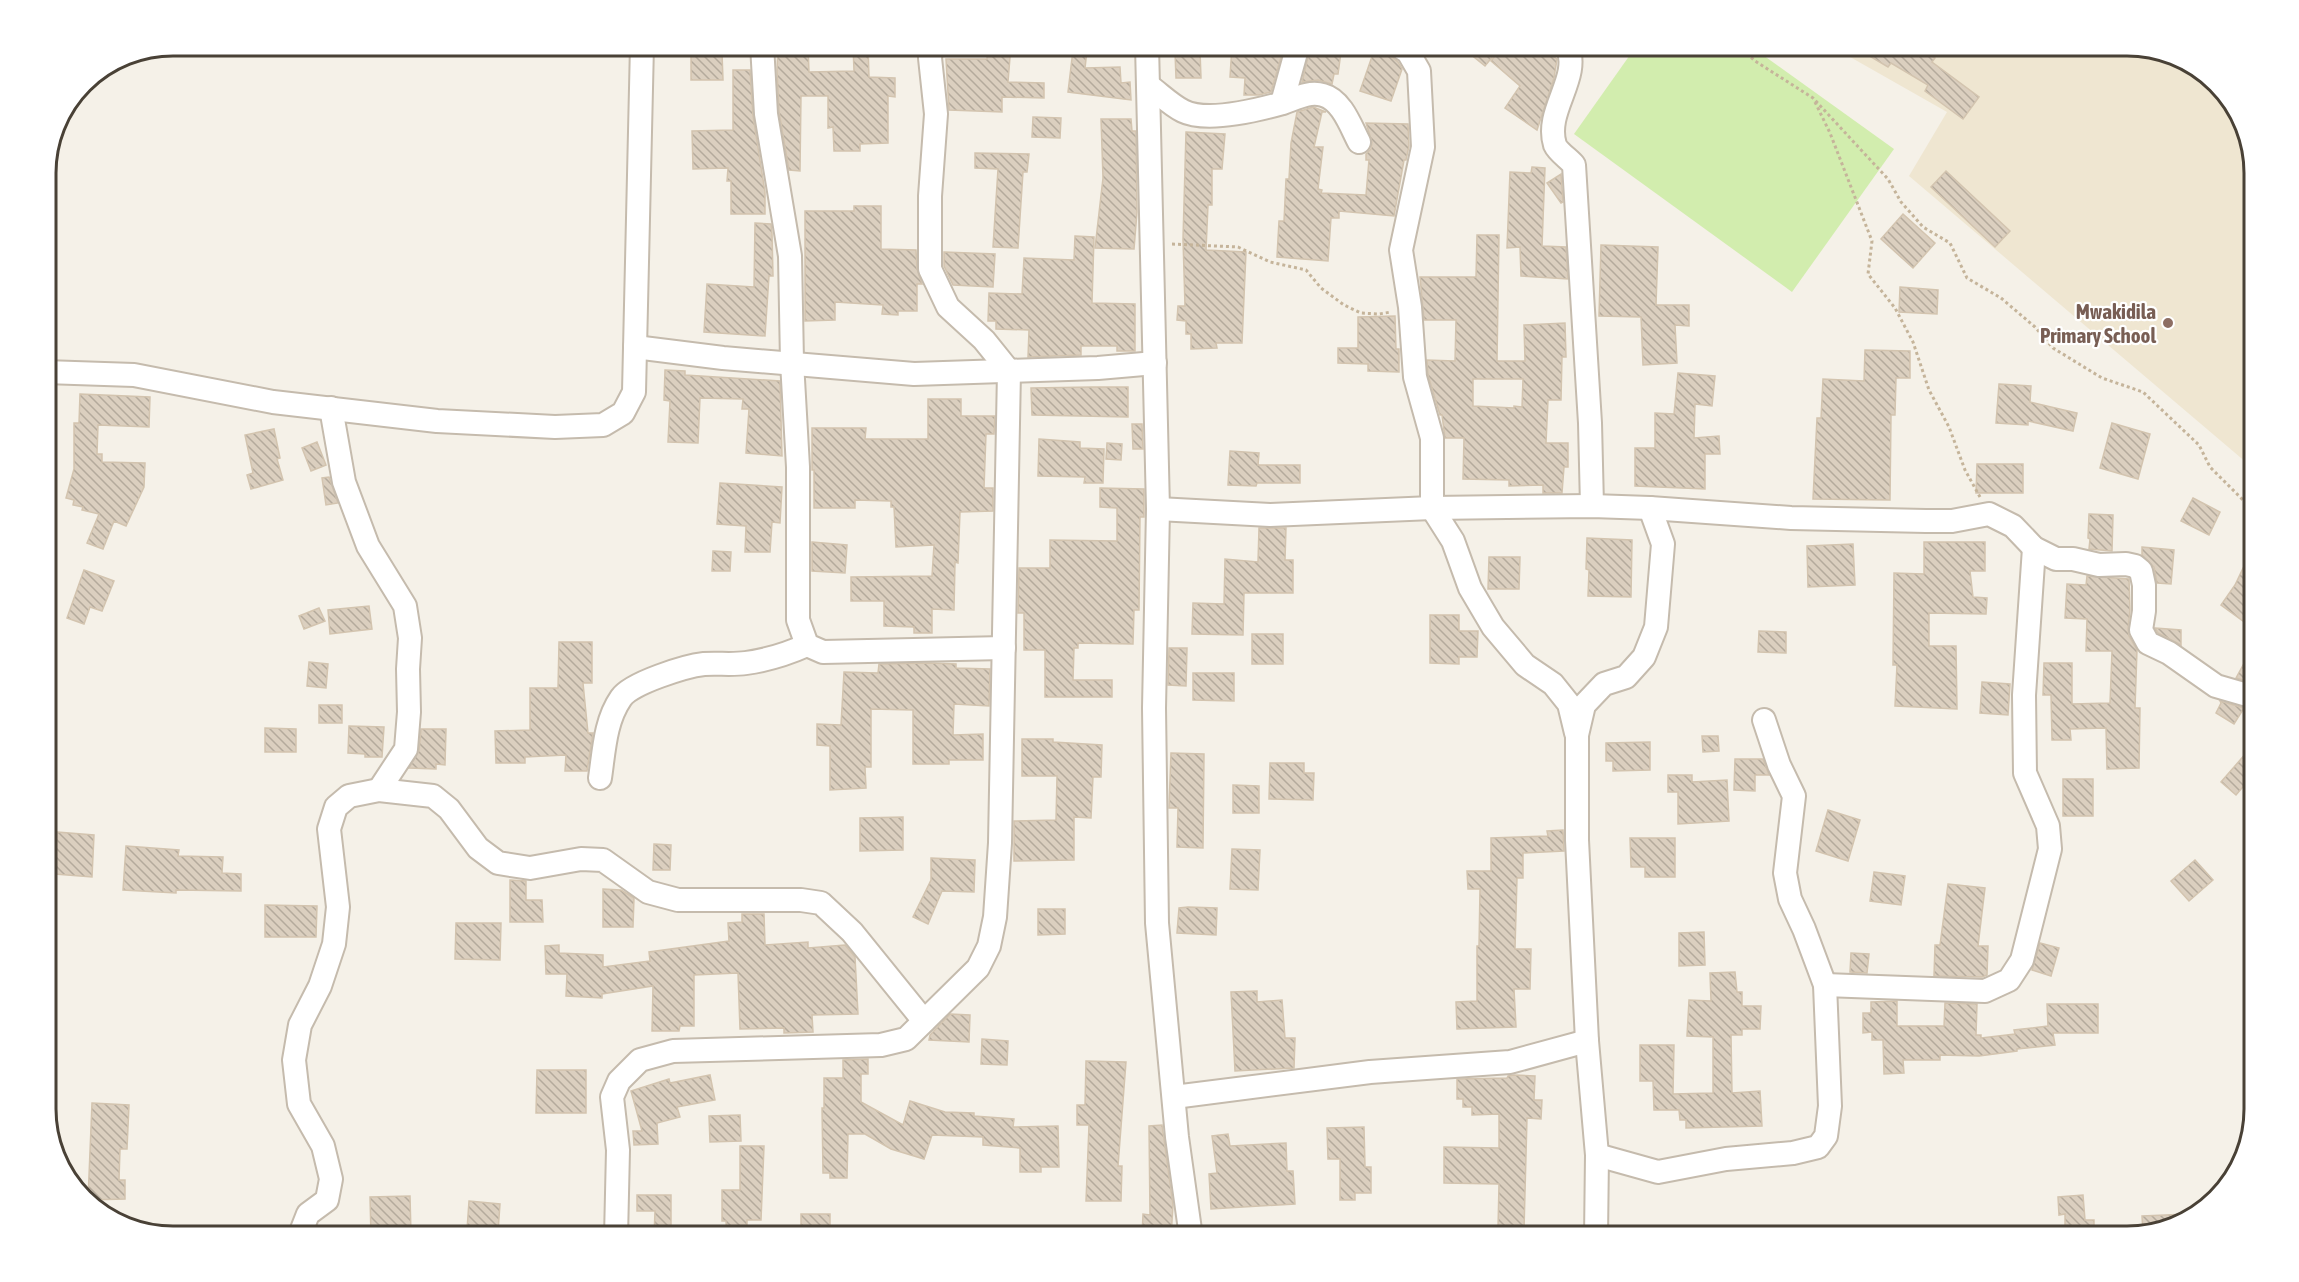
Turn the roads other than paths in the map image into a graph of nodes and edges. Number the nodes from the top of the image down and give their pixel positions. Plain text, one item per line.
1 (642, 56) edge
2 (763, 56) edge
3 (930, 56) edge
4 (1148, 56) edge
5 (1295, 56) edge
6 (1410, 56) edge
7 (1569, 56) edge
8 (1149, 86) junction
9 (1282, 103) junction
10 (1359, 142) dead end
11 (635, 347) junction
12 (792, 363) junction
13 (1155, 363) junction
14 (1010, 371) junction
15 (56, 372) edge
16 (331, 408) junction
17 (1592, 506) junction
18 (1432, 508) junction
19 (1650, 508) junction
20 (1158, 510) junction
21 (2034, 548) junction
22 (807, 645) junction
23 (1004, 648) junction
24 (2244, 694) edge
25 (1764, 720) dead end
26 (1577, 735) junction
27 (600, 778) dead end
28 (380, 790) junction
29 (1825, 985) junction
30 (924, 1021) junction
31 (1587, 1041) junction
32 (1174, 1096) junction
33 (1597, 1155) junction
34 (303, 1226) edge
35 (616, 1226) edge
36 (1189, 1226) edge
37 (1596, 1226) edge

1 - 11 street
2 - 12 street
3 - 14 street
4 - 8 street
5 - 9 street
6 - 18 street
7 - 17 street
8 - 9 street
8 - 13 street
9 - 10 street
11 - 12 street
11 - 16 street
12 - 14 street
12 - 22 street
13 - 14 street
13 - 20 street
14 - 23 street
15 - 16 street
16 - 28 street
17 - 18 street
17 - 19 street
18 - 20 street
18 - 26 street
19 - 21 street
19 - 26 street
20 - 32 street
21 - 24 street
21 - 29 street
22 - 23 street
22 - 27 street
23 - 30 street
25 - 29 street
26 - 31 street
28 - 30 street
28 - 34 street
29 - 33 street
30 - 35 street
31 - 32 street
31 - 33 street
32 - 36 street
33 - 37 street

